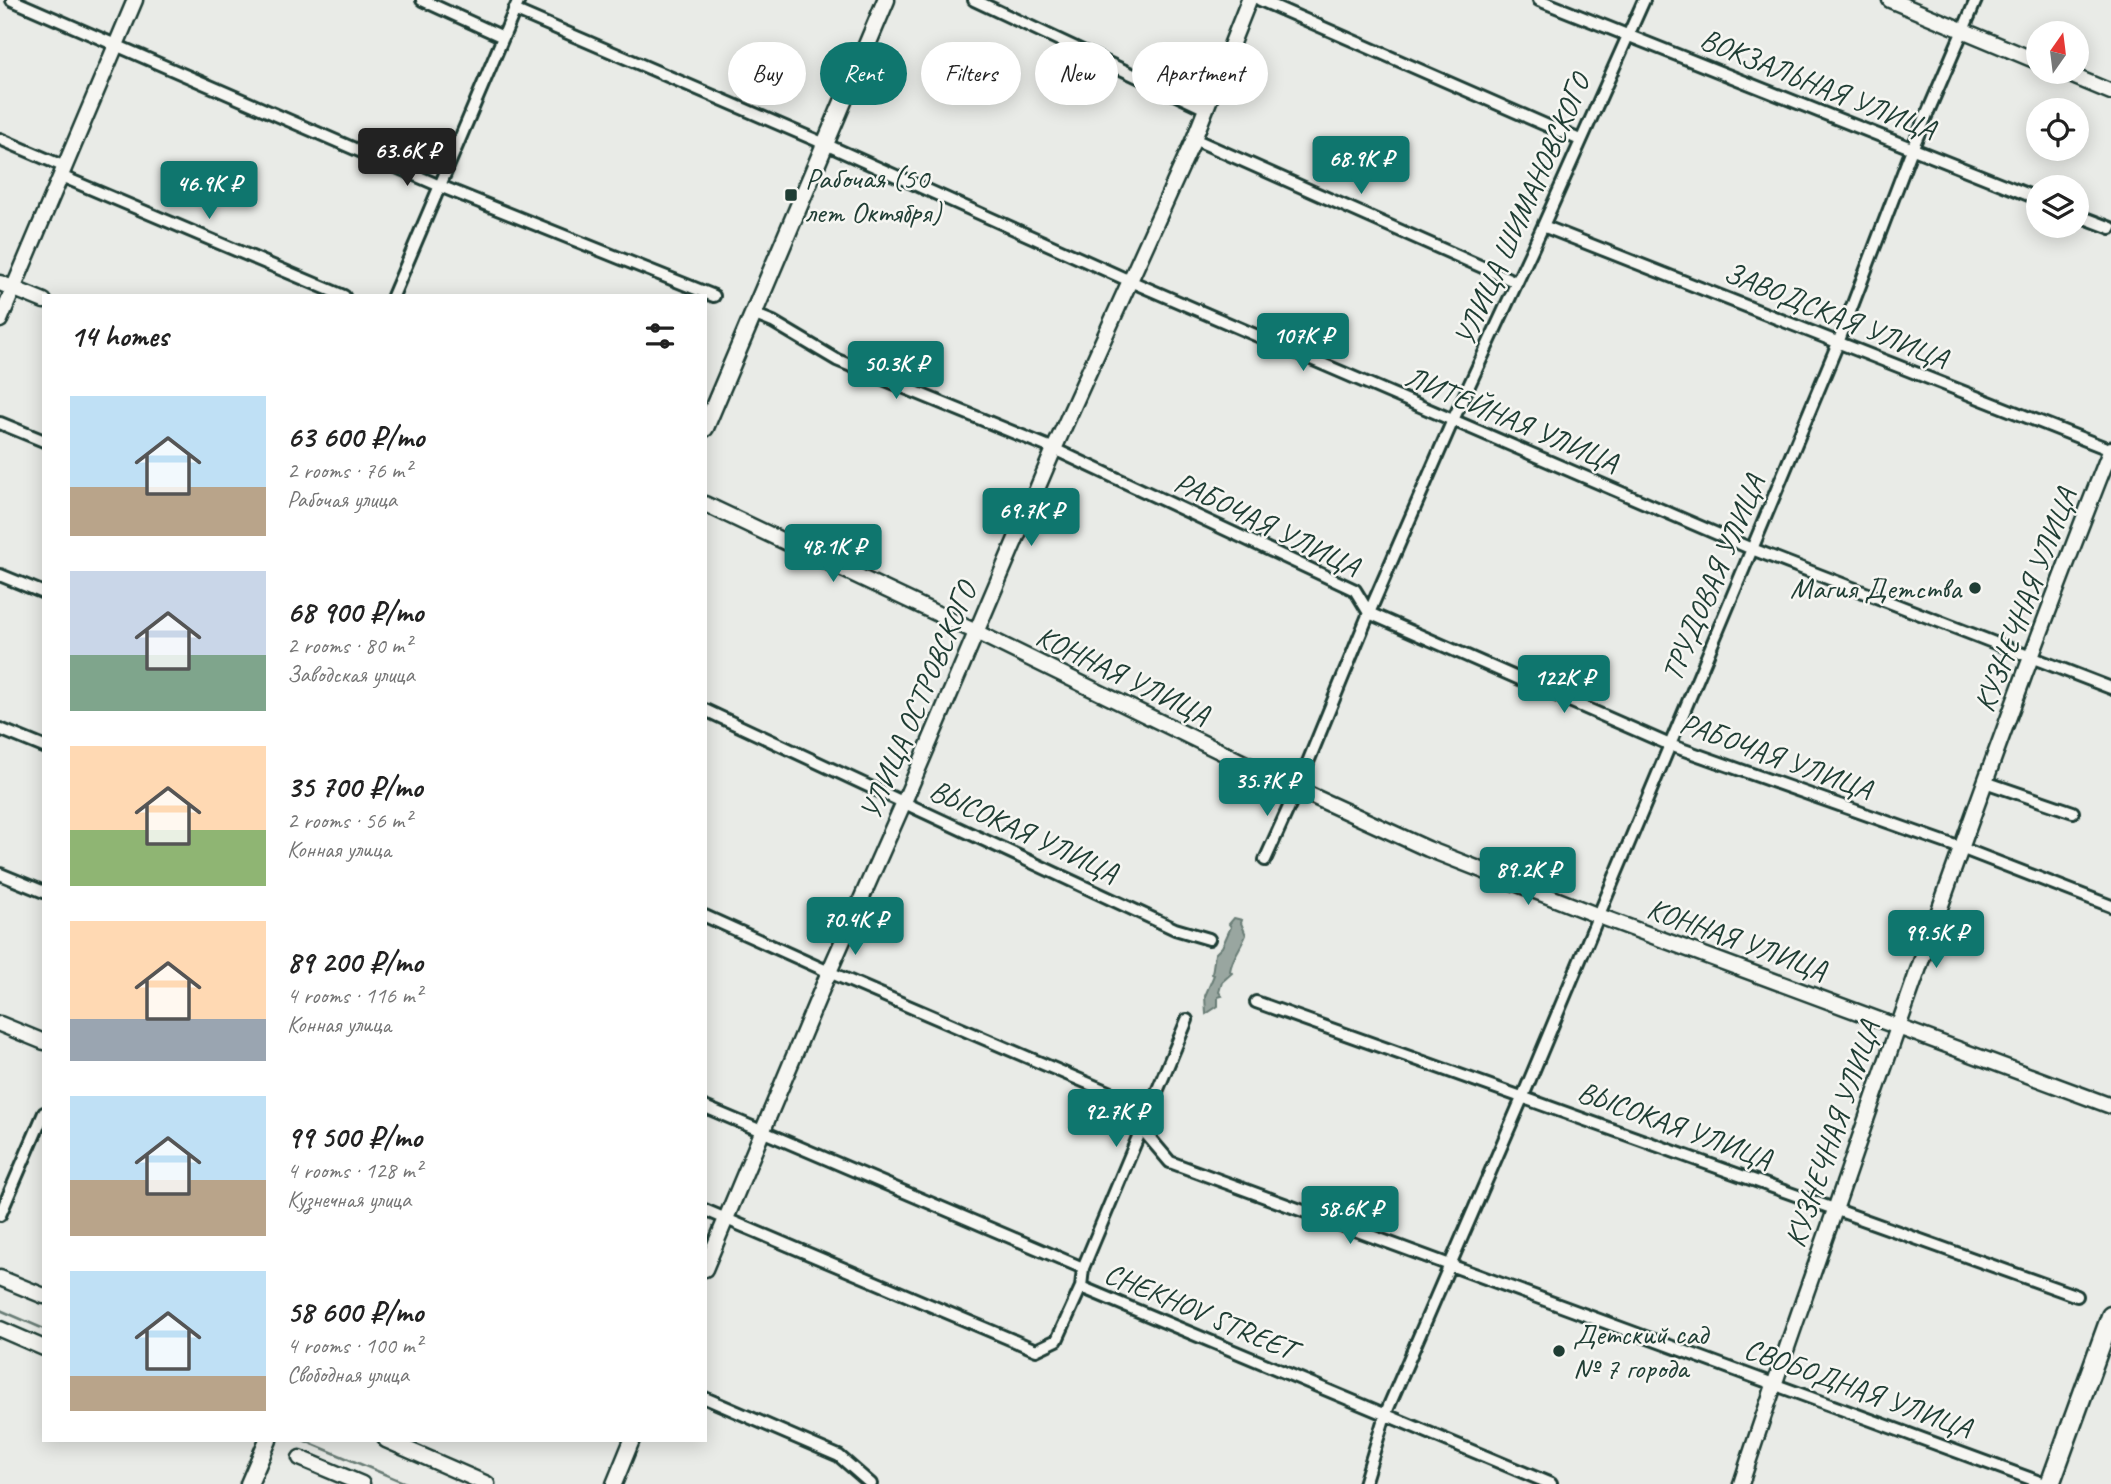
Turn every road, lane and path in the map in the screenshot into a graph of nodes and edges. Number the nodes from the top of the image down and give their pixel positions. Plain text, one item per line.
1 (12, 0) edge
2 (135, 0) edge
3 (422, 0) edge
4 (886, 0) edge
5 (974, 0) edge
6 (1250, 0) edge
7 (1261, 0) edge
8 (1539, 0) edge
9 (1644, 0) edge
10 (1890, 0) edge
11 (1976, 0) edge
12 (517, 5) edge
13 (1963, 31) junction
14 (1628, 35) junction
15 (503, 37) junction
16 (116, 44) junction
17 (2026, 57) edge
18 (2090, 83) edge
19 (2111, 92) edge
20 (1206, 109) junction
21 (0, 139) edge
22 (1194, 139) junction
23 (1580, 141) junction
24 (825, 144) junction
25 (1912, 149) junction
26 (63, 171) junction
27 (440, 186) junction
28 (2026, 194) edge
29 (2089, 220) edge
30 (1543, 226) junction
31 (2111, 228) edge
32 (1130, 281) junction
33 (1516, 282) junction
34 (7, 286) edge
35 (340, 294) edge
36 (394, 294) edge
37 (714, 296) dead end
38 (42, 300) edge
39 (753, 314) junction
40 (0, 320) edge
41 (1838, 342) junction
42 (1453, 420) junction
43 (0, 423) edge
44 (707, 423) edge
45 (42, 440) edge
46 (1054, 449) junction
47 (2111, 450) edge
48 (707, 505) edge
49 (1752, 549) junction
50 (0, 575) edge
51 (42, 592) edge
52 (1369, 613) junction
53 (976, 632) junction
54 (2029, 658) junction
55 (2111, 688) edge
56 (707, 711) edge
57 (0, 729) edge
58 (1670, 745) junction
59 (42, 746) edge
60 (1985, 782) junction
61 (1297, 789) junction
62 (904, 802) junction
63 (2073, 812) dead end
64 (1961, 848) junction
65 (1265, 860) dead end
66 (0, 874) edge
67 (42, 891) edge
68 (2111, 906) edge
69 (1599, 916) junction
70 (707, 917) edge
71 (1209, 939) dead end
72 (829, 972) junction
73 (1256, 1002) dead end
74 (1187, 1020) dead end
75 (0, 1024) edge
76 (1897, 1026) junction
77 (42, 1041) edge
78 (1523, 1096) junction
79 (2111, 1106) edge
80 (707, 1108) edge
81 (42, 1118) edge
82 (1142, 1129) junction
83 (762, 1131) junction
84 (1835, 1209) junction
85 (707, 1211) edge
86 (0, 1215) edge
87 (727, 1219) junction
88 (707, 1264) edge
89 (1451, 1267) junction
90 (1083, 1268) junction
91 (0, 1278) edge
92 (1081, 1287) junction
93 (42, 1295) edge
94 (2077, 1296) dead end
95 (2111, 1316) edge
96 (0, 1329) edge
97 (42, 1347) edge
98 (1773, 1382) junction
99 (707, 1399) edge
100 (1385, 1416) junction
101 (267, 1442) edge
102 (391, 1442) edge
103 (631, 1442) edge
104 (300, 1458) dead end
105 (249, 1484) edge
106 (362, 1484) edge
107 (487, 1484) edge
108 (614, 1484) edge
109 (871, 1484) edge
110 (1364, 1484) edge
111 (1550, 1484) edge
112 (1741, 1484) edge
113 (2045, 1484) edge
114 (2050, 1484) edge

1 - 16 street
2 - 16 street
3 - 15 street
4 - 24 main road
5 - 20 street
6 - 20 street, УЛИЦА ОСТРОВСКОГО
7 - 23 street
8 - 14 street, ВОКЗАЛЬНАЯ УЛИЦА
9 - 14 street, УЛИЦА ШИМАНОВСКОГО
10 - 13 street
11 - 13 street, ТРУДОВАЯ УЛИЦА
12 - 15 street
12 - 24 street, ЛИТЕЙНАЯ УЛИЦА
13 - 17 street
13 - 25 street, ТРУДОВАЯ УЛИЦА
14 - 23 street, УЛИЦА ШИМАНОВСКОГО
14 - 25 street, ВОКЗАЛЬНАЯ УЛИЦА
15 - 27 street
16 - 26 street
16 - 27 street
18 - 19 street
20 - 22 street, УЛИЦА ОСТРОВСКОГО
21 - 26 street
22 - 32 street, УЛИЦА ОСТРОВСКОГО
22 - 33 street
23 - 30 street, УЛИЦА ШИМАНОВСКОГО
24 - 32 street, ЛИТЕЙНАЯ УЛИЦА
24 - 39 main road
25 - 28 street, ВОКЗАЛЬНАЯ УЛИЦА
25 - 41 street, ТРУДОВАЯ УЛИЦА
26 - 34 street
26 - 35 street
27 - 36 street
27 - 37 street
29 - 31 street
30 - 33 street, УЛИЦА ШИМАНОВСКОГО
30 - 41 street, ЗАВОДСКАЯ УЛИЦА
32 - 42 street, ЛИТЕЙНАЯ УЛИЦА
32 - 46 street, УЛИЦА ОСТРОВСКОГО
33 - 42 street, УЛИЦА ШИМАНОВСКОГО
34 - 38 street
34 - 40 street
39 - 44 main road
39 - 46 street, РАБОЧАЯ УЛИЦА
41 - 47 street, ЗАВОДСКАЯ УЛИЦА
41 - 49 street, ТРУДОВАЯ УЛИЦА
42 - 49 street, ЛИТЕЙНАЯ УЛИЦА
42 - 52 street, УЛИЦА ШИМАНОВСКОГО
43 - 45 street
46 - 52 street, РАБОЧАЯ УЛИЦА
46 - 53 street, УЛИЦА ОСТРОВСКОГО
47 - 54 street, КУЗНЕЧНАЯ УЛИЦА
48 - 53 street, КОННАЯ УЛИЦА
49 - 54 street, ЛИТЕЙНАЯ УЛИЦА
49 - 58 street, ТРУДОВАЯ УЛИЦА
50 - 51 street
52 - 58 street, РАБОЧАЯ УЛИЦА
52 - 61 street, УЛИЦА ШИМАНОВСКОГО
53 - 61 street, КОННАЯ УЛИЦА
53 - 62 street, УЛИЦА ОСТРОВСКОГО
54 - 55 street, ЛИТЕЙНАЯ УЛИЦА
54 - 60 street, КУЗНЕЧНАЯ УЛИЦА
56 - 62 street, ВЫСОКАЯ УЛИЦА
57 - 59 street
58 - 64 street, РАБОЧАЯ УЛИЦА
58 - 69 street, ТРУДОВАЯ УЛИЦА
60 - 63 street
60 - 64 street, КУЗНЕЧНАЯ УЛИЦА
61 - 65 street, УЛИЦА ШИМАНОВСКОГО
61 - 69 street, КОННАЯ УЛИЦА
62 - 71 street, ВЫСОКАЯ УЛИЦА
62 - 72 street, УЛИЦА ОСТРОВСКОГО
64 - 68 street, РАБОЧАЯ УЛИЦА
64 - 76 street, КУЗНЕЧНАЯ УЛИЦА
66 - 67 street
69 - 76 street, КОННАЯ УЛИЦА
69 - 78 street, ТРУДОВАЯ УЛИЦА
70 - 72 street, СВОБОДНАЯ УЛИЦА
72 - 82 street, СВОБОДНАЯ УЛИЦА
72 - 83 street, УЛИЦА ОСТРОВСКОГО
73 - 78 street, ВЫСОКАЯ УЛИЦА
74 - 82 street
75 - 77 street
76 - 79 street, КОННАЯ УЛИЦА
76 - 84 street, КУЗНЕЧНАЯ УЛИЦА
78 - 84 street, ВЫСОКАЯ УЛИЦА
78 - 89 street, ТРУДОВАЯ УЛИЦА
80 - 83 street
81 - 86 street
82 - 89 street, СВОБОДНАЯ УЛИЦА
82 - 90 street
83 - 87 street, УЛИЦА ОСТРОВСКОГО
83 - 90 street
84 - 94 street, ВЫСОКАЯ УЛИЦА
84 - 98 street, КУЗНЕЧНАЯ УЛИЦА
85 - 87 street, CHEKHOV STREET
87 - 88 street, УЛИЦА ОСТРОВСКОГО
87 - 92 street, CHEKHOV STREET
89 - 98 street, СВОБОДНАЯ УЛИЦА
89 - 100 street, ТРУДОВАЯ УЛИЦА
90 - 92 street
91 - 93 street
92 - 100 street, CHEKHOV STREET
95 - 114 main road
96 - 97 street
98 - 112 street, КУЗНЕЧНАЯ УЛИЦА
98 - 113 street, СВОБОДНАЯ УЛИЦА
99 - 109 street
100 - 110 street, ТРУДОВАЯ УЛИЦА
100 - 111 street, CHEKHOV STREET
101 - 105 main road
102 - 107 street
103 - 108 street
104 - 106 street

